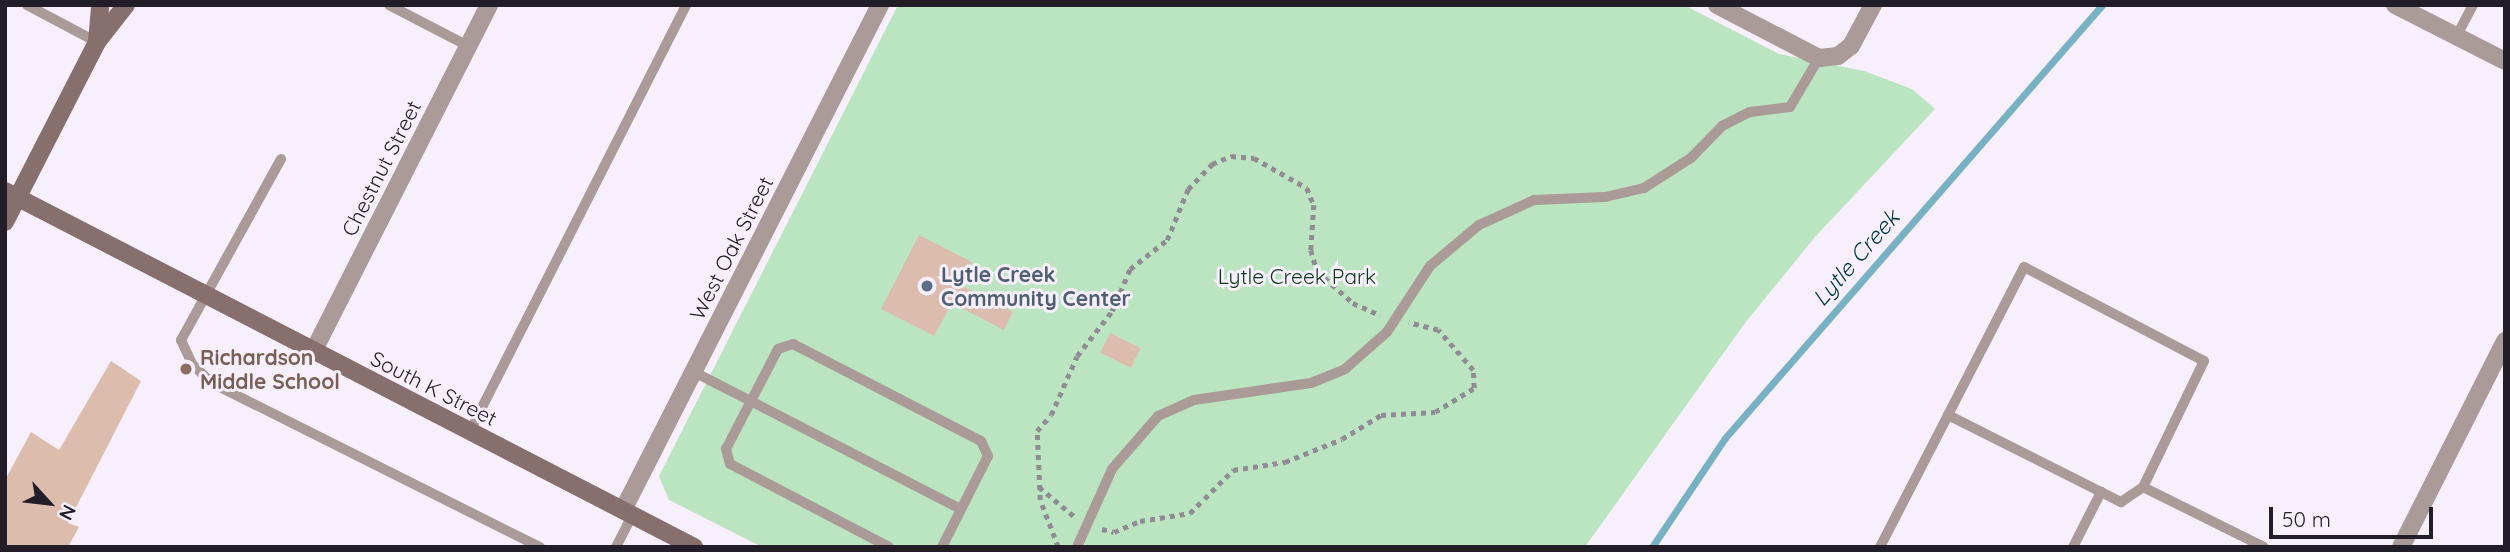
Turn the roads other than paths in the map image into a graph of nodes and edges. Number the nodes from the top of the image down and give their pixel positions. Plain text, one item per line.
1 (27, 5) edge
2 (100, 5) edge
3 (126, 5) edge
4 (389, 5) edge
5 (489, 5) edge
6 (686, 5) edge
7 (880, 5) edge
8 (1717, 5) edge
9 (1873, 5) edge
10 (2395, 5) edge
11 (2473, 5) edge
12 (2456, 37) junction
13 (97, 42) junction
14 (468, 46) junction
15 (1819, 58) junction
16 (2505, 61) edge
17 (281, 159) dead end
18 (12, 195) edge
19 (5, 222) edge
20 (204, 298) junction
21 (2505, 341) edge
22 (313, 352) junction
23 (2500, 362) edge
24 (694, 372) junction
25 (751, 401) junction
26 (1948, 415) junction
27 (470, 431) junction
28 (2143, 488) junction
29 (2101, 492) junction
30 (961, 509) junction
31 (627, 513) junction
32 (540, 547) edge
33 (616, 547) edge
34 (694, 547) edge
35 (889, 547) edge
36 (942, 547) edge
37 (1077, 547) edge
38 (1880, 547) edge
39 (2073, 547) edge
40 (2264, 547) edge
41 (2400, 547) edge

1 - 13 lane
2 - 13 street
3 - 13 street
4 - 14 lane
5 - 14 street, Chestnut Street
6 - 27 lane
7 - 24 street, West Oak Street
8 - 15 street
9 - 15 street
10 - 12 street
11 - 12 lane
12 - 16 street
13 - 18 street
14 - 22 street, Chestnut Street
15 - 37 lane
17 - 20 lane
18 - 19 street
18 - 20 street, South K Street
20 - 22 street, South K Street
20 - 32 lane
21 - 23 street
22 - 27 street, South K Street
23 - 41 street
24 - 25 lane
24 - 31 street, West Oak Street
25 - 30 lane
25 - 30 lane
25 - 35 lane
26 - 28 lane
26 - 29 lane
26 - 38 lane
27 - 31 street, South K Street
28 - 29 lane
28 - 40 lane
29 - 39 lane
30 - 36 lane
31 - 33 lane
31 - 34 street, South K Street

